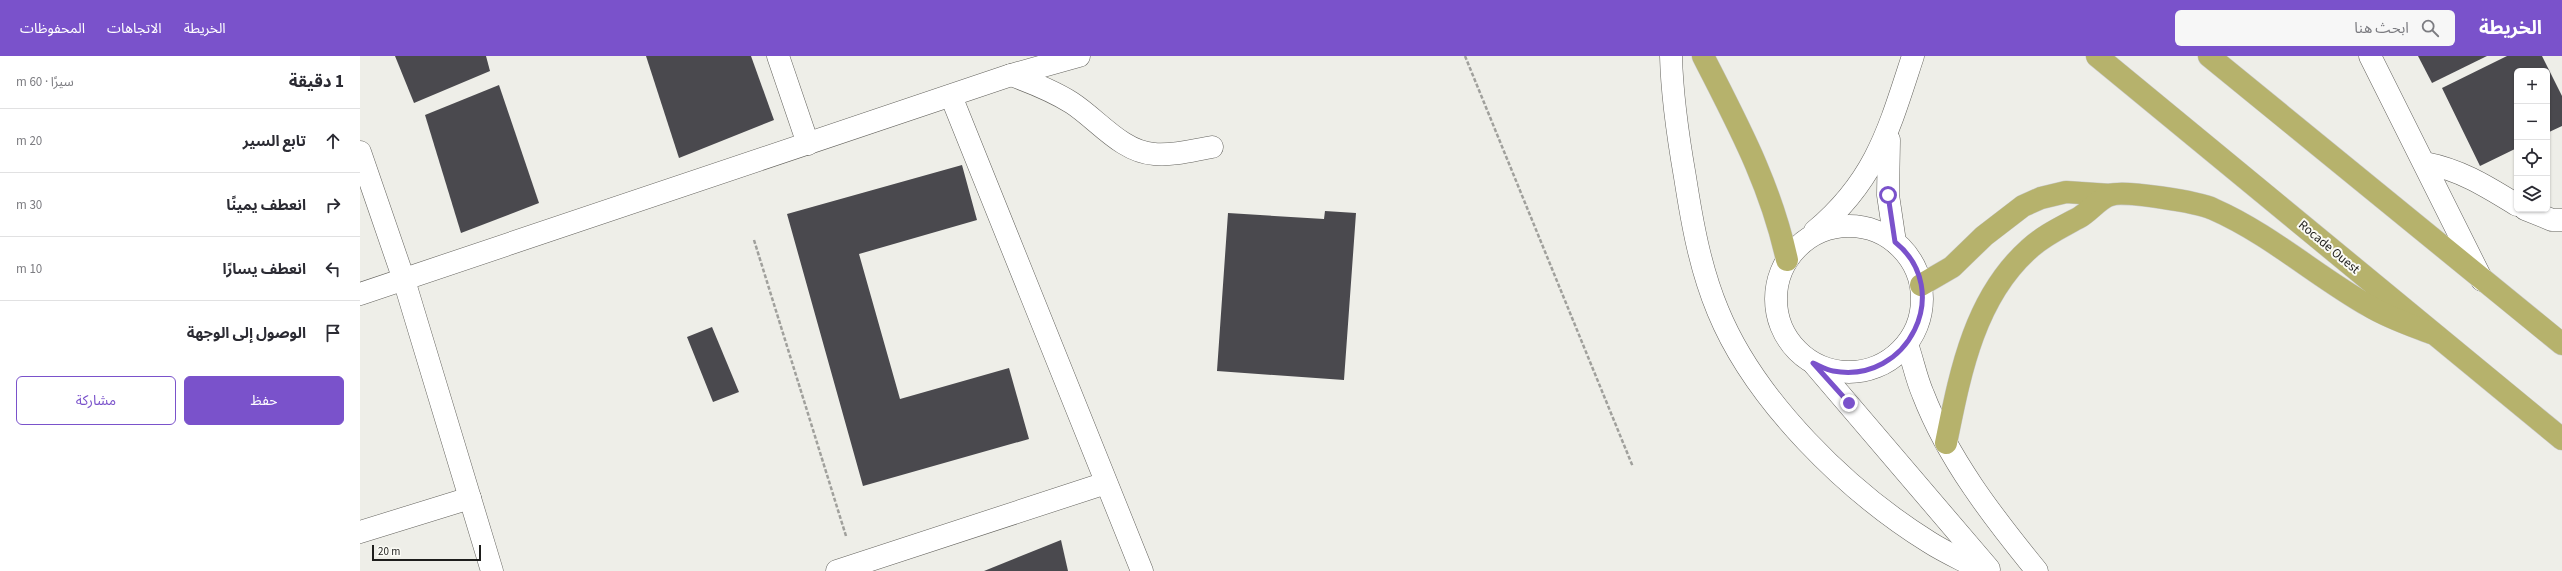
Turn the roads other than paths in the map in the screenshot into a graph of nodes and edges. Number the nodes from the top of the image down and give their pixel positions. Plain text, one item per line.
1 (778, 56) edge
2 (1079, 56) edge
3 (1672, 56) edge
4 (1703, 56) edge
5 (1913, 56) edge
6 (2097, 56) edge
7 (2209, 56) edge
8 (2370, 56) edge
9 (1011, 75) junction
10 (951, 96) junction
11 (1891, 123) junction
12 (808, 144) junction
13 (1212, 147) dead end
14 (360, 152) edge
15 (2424, 163) junction
16 (2111, 195) junction
17 (2514, 203) edge
18 (2532, 212) edge
19 (2562, 220) edge
20 (1809, 237) junction
21 (1895, 242) junction
22 (1787, 260) junction
23 (404, 280) junction
24 (2482, 280) junction
25 (1921, 285) junction
26 (360, 294) edge
27 (2431, 333) junction
28 (1908, 344) junction
29 (2562, 344) edge
30 (1813, 363) junction
31 (2562, 439) edge
32 (1946, 443) junction
33 (1106, 483) junction
34 (470, 498) junction
35 (360, 532) edge
36 (846, 568) edge
37 (492, 571) edge
38 (1142, 571) edge
39 (1983, 571) edge
40 (1991, 571) edge
41 (2037, 571) edge

1 - 12 street
2 - 9 street
3 - 39 street
4 - 22 highway
5 - 11 street
6 - 27 highway, Rocade Ouest
7 - 24 highway
8 - 15 street
9 - 10 street
9 - 13 street
10 - 12 street
10 - 33 street
11 - 20 street
11 - 21 street
12 - 23 street
14 - 23 street
15 - 17 street
15 - 24 street
16 - 25 highway
16 - 27 highway
16 - 32 highway
18 - 19 street
20 - 21 street
20 - 22 street
21 - 25 street
22 - 30 street
23 - 26 street
23 - 34 street
24 - 29 highway
25 - 28 street
27 - 31 highway, Rocade Ouest
28 - 30 street
28 - 32 street
30 - 40 street
32 - 41 street
33 - 36 street
33 - 38 street
34 - 35 street
34 - 37 street

